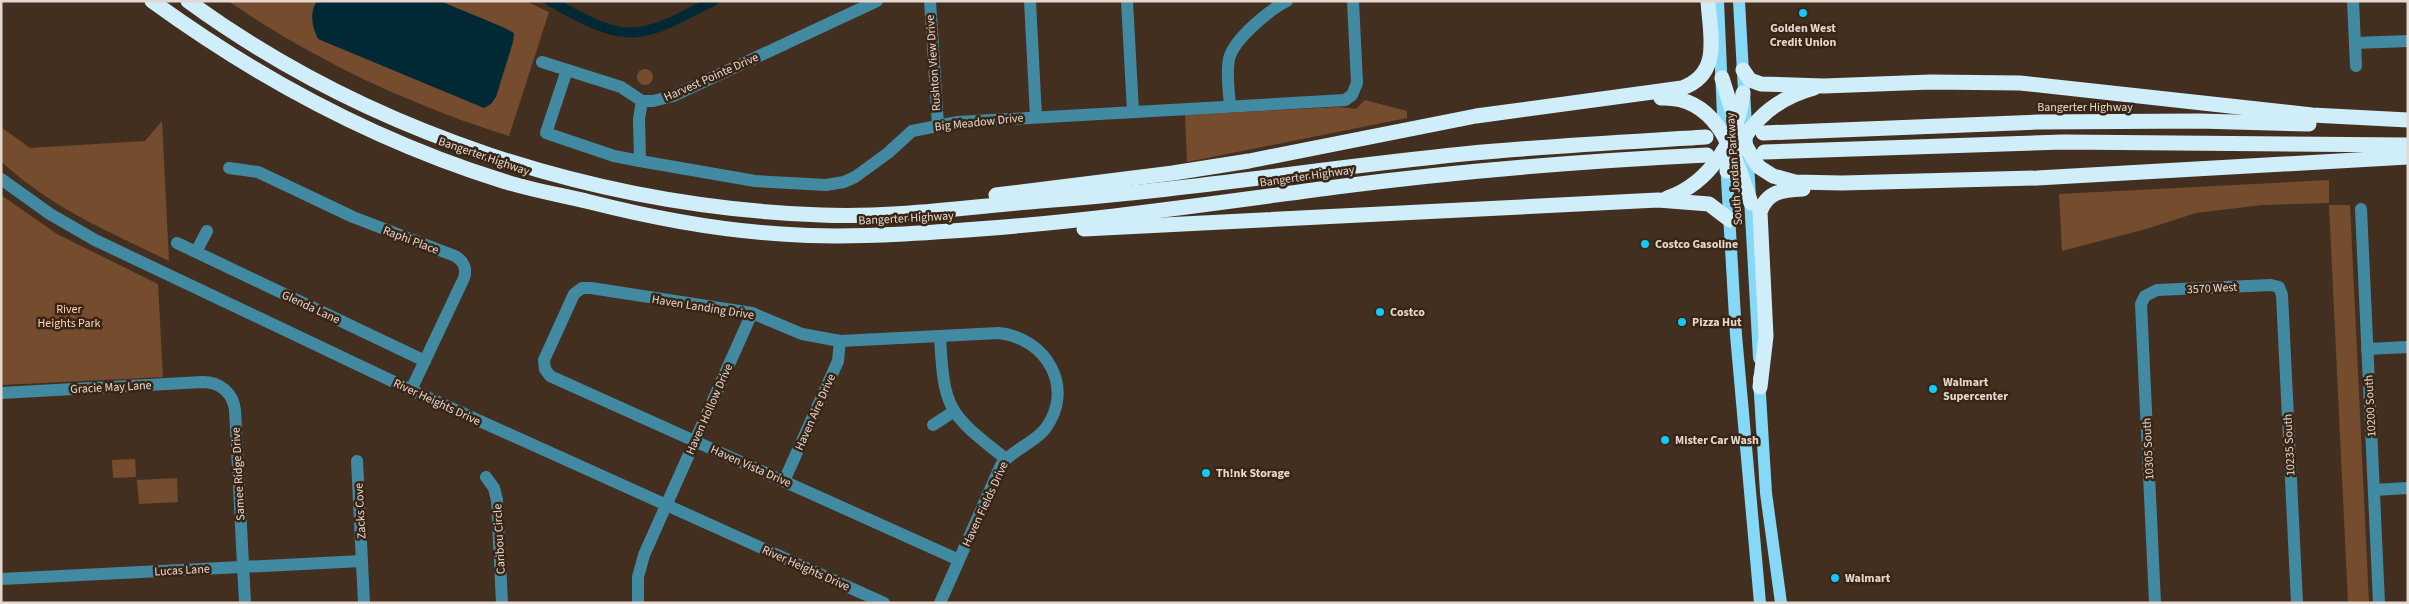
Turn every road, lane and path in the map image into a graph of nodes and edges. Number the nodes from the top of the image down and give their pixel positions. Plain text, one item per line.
1 (152, 1) edge
2 (188, 1) edge
3 (877, 1) edge
4 (930, 1) edge
5 (1030, 1) edge
6 (1127, 1) edge
7 (1287, 1) edge
8 (1352, 1) edge
9 (1708, 1) edge
10 (1718, 1) edge
11 (1739, 1) edge
12 (2353, 1) edge
13 (2408, 41) edge
14 (2355, 44) junction
15 (542, 62) dead end
16 (2356, 66) dead end
17 (566, 70) junction
18 (1743, 70) junction
19 (1722, 78) junction
20 (1824, 86) junction
21 (1743, 93) junction
22 (1610, 99) junction
23 (642, 101) junction
24 (1230, 106) junction
25 (1133, 112) junction
26 (1036, 117) junction
27 (2408, 120) edge
28 (1736, 124) junction
29 (2408, 124) edge
30 (938, 126) junction
31 (1763, 133) dead end
32 (1706, 137) dead end
33 (1735, 144) junction
34 (2408, 144) edge
35 (1764, 152) dead end
36 (1707, 155) dead end
37 (2408, 157) edge
38 (640, 161) junction
39 (229, 168) dead end
40 (1727, 171) joint
41 (1, 180) edge
42 (1842, 183) junction
43 (1658, 200) junction
44 (1751, 203) joint
45 (2361, 209) dead end
46 (886, 213) junction
47 (1730, 220) junction
48 (207, 231) dead end
49 (933, 232) junction
50 (177, 243) dead end
51 (196, 252) junction
52 (2279, 288) joint
53 (2145, 296) joint
54 (752, 313) junction
55 (940, 336) junction
56 (840, 342) junction
57 (2408, 347) edge
58 (2367, 349) junction
59 (425, 361) junction
60 (545, 369) joint
61 (220, 386) joint
62 (1760, 387) junction
63 (411, 390) junction
64 (1, 393) edge
65 (953, 412) junction
66 (933, 425) dead end
67 (695, 441) junction
68 (1006, 459) junction
69 (357, 461) dead end
70 (486, 477) dead end
71 (784, 481) junction
72 (2408, 488) edge
73 (2374, 490) junction
74 (666, 505) junction
75 (959, 560) junction
76 (362, 561) junction
77 (243, 567) junction
78 (1, 579) edge
79 (245, 603) edge
80 (364, 603) edge
81 (502, 603) edge
82 (638, 603) edge
83 (884, 603) edge
84 (940, 603) edge
85 (1760, 603) edge
86 (1781, 603) edge
87 (2155, 603) edge
88 (2297, 603) edge
89 (2379, 603) edge

1 - 49 highway, Bangerter Highway
2 - 46 highway, Bangerter Highway
3 - 23 street, Harvest Pointe Drive
4 - 30 street, Rushton View Drive
5 - 26 street
6 - 25 street
7 - 24 street
8 - 24 street, Big Meadow Drive
9 - 22 highway
10 - 19 main road, South Jordan Parkway
11 - 18 main road, South Jordan Parkway
12 - 14 street
13 - 14 street
14 - 16 street
15 - 17 street
17 - 23 street
17 - 38 street, Big Meadow Drive
18 - 20 highway
18 - 21 main road, South Jordan Parkway
19 - 28 highway
19 - 33 main road, South Jordan Parkway
20 - 27 highway
20 - 33 highway
21 - 28 highway
21 - 33 main road, South Jordan Parkway
22 - 33 highway
22 - 46 highway
23 - 38 street
24 - 25 street, Big Meadow Drive
25 - 26 street, Big Meadow Drive
26 - 30 street, Big Meadow Drive
28 - 33 highway
29 - 31 highway, Bangerter Highway
30 - 38 street, Big Meadow Drive
32 - 46 highway, Bangerter Highway
33 - 40 highway
33 - 42 highway
33 - 43 highway
33 - 44 highway
34 - 35 highway
36 - 49 highway, Bangerter Highway
37 - 42 highway
39 - 59 street, Raphi Place
40 - 47 main road, South Jordan Parkway
41 - 63 street, River Heights Drive
42 - 62 highway
43 - 47 highway
43 - 49 highway
44 - 62 main road, South Jordan Parkway
45 - 58 street, 10200 South
47 - 85 main road, South Jordan Parkway
48 - 51 street
50 - 51 street, Glenda Lane
51 - 59 street, Glenda Lane
52 - 53 street, 3570 West
52 - 88 street, 10235 South
53 - 87 street, 10305 South
54 - 56 street, Haven Landing Drive
54 - 60 street, Haven Landing Drive
54 - 67 street, Haven Hollow Drive
55 - 56 street, Haven Landing Drive
55 - 65 street
55 - 68 street, Haven Fields Drive
56 - 71 street, Haven Aire Drive
57 - 58 street
58 - 73 street, 10200 South
59 - 63 street, Raphi Place
60 - 67 street, Haven Vista Drive
61 - 64 street, Gracie May Lane
61 - 77 street, Samee Ridge Drive
62 - 86 main road, South Jordan Parkway
63 - 74 street, River Heights Drive
65 - 66 street
65 - 68 street
67 - 71 street, Haven Vista Drive
67 - 74 street, Haven Hollow Drive
68 - 75 street, Haven Fields Drive
69 - 76 street, Zacks Cove
70 - 81 street, Caribou Circle
71 - 75 street, Haven Vista Drive
72 - 73 street
73 - 89 street, 10200 South
74 - 82 street, Haven Hollow Drive
74 - 83 street, River Heights Drive
75 - 84 street, Haven Fields Drive
76 - 77 street, Lucas Lane
76 - 80 street, Zacks Cove
77 - 78 street, Lucas Lane
77 - 79 street, Samee Ridge Drive

